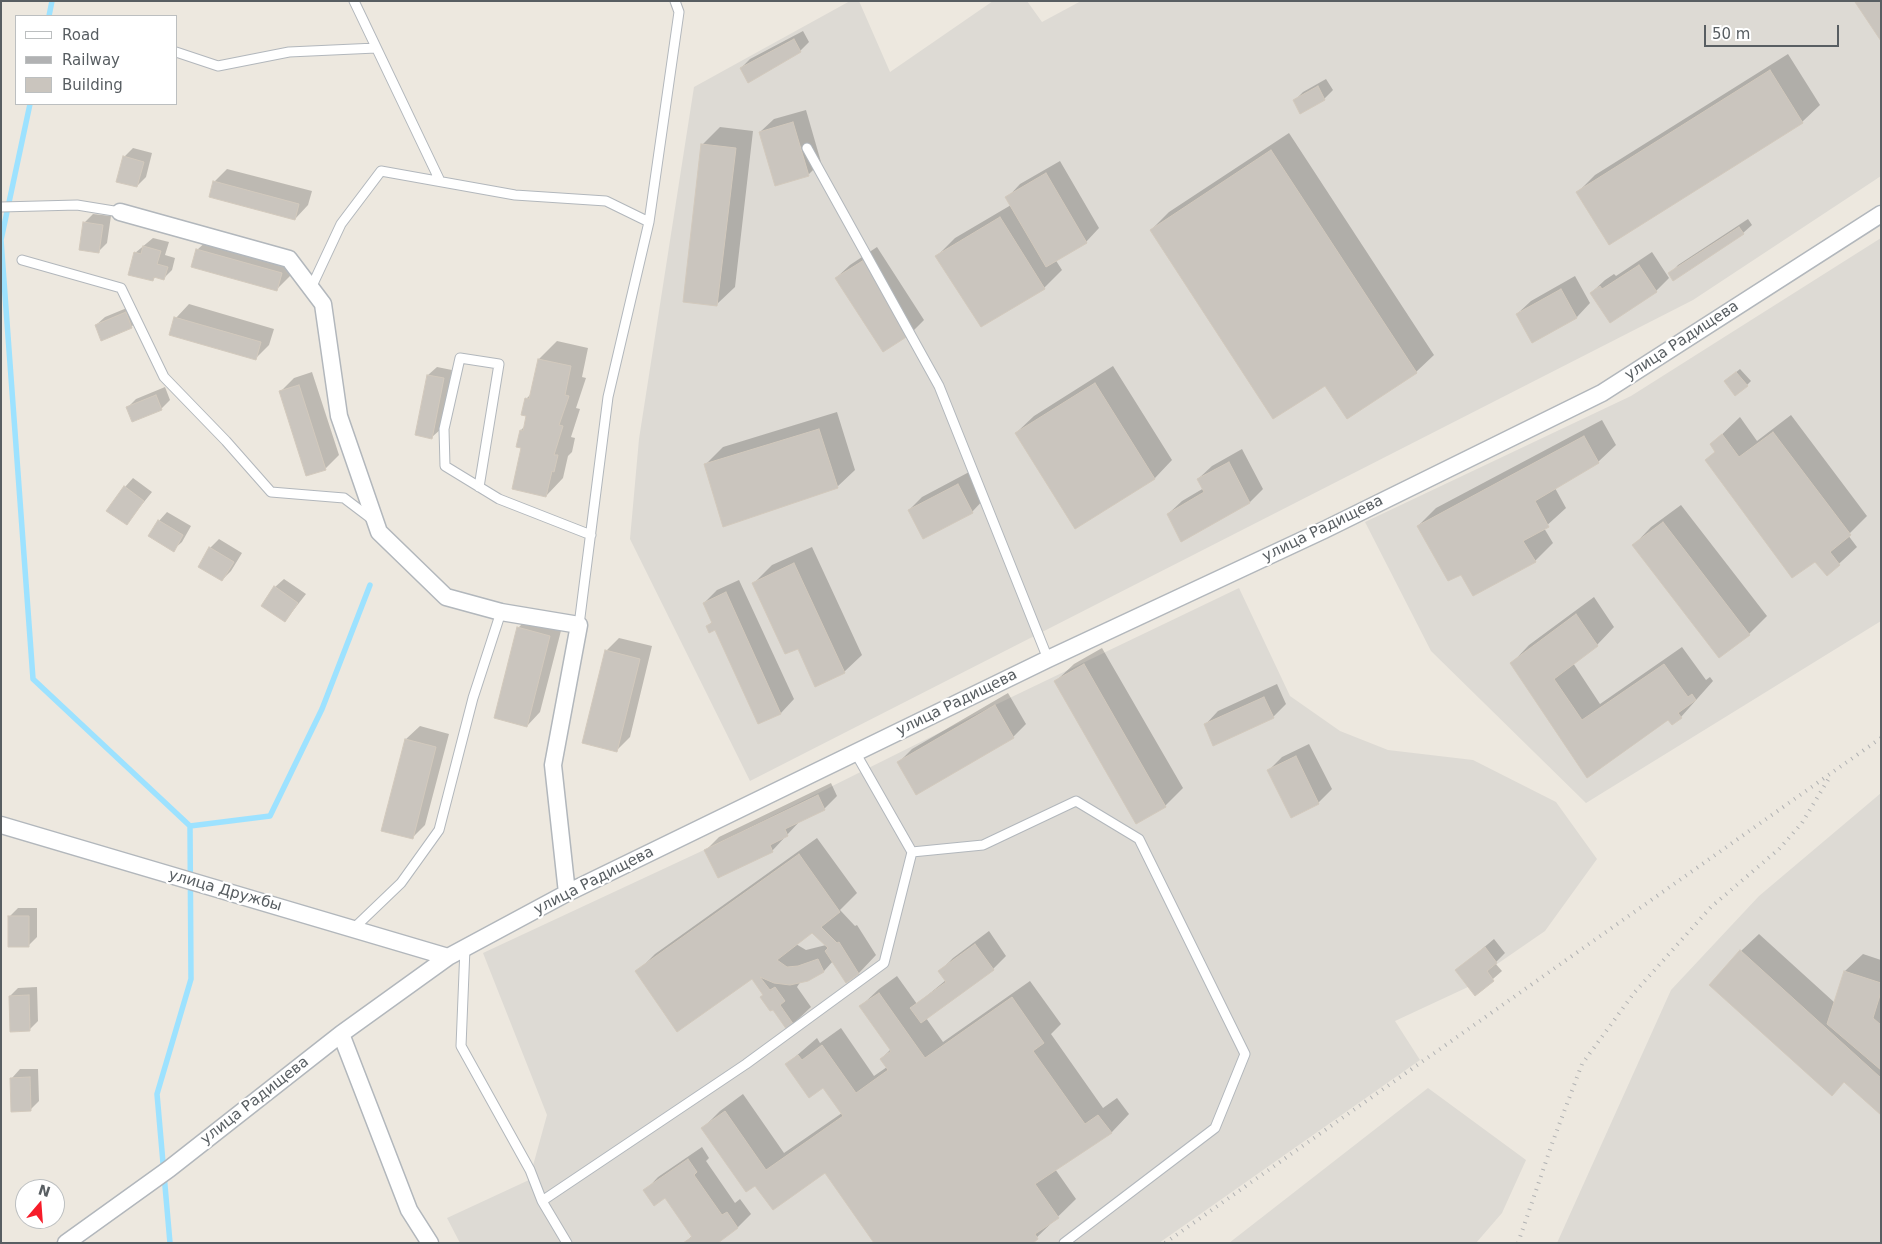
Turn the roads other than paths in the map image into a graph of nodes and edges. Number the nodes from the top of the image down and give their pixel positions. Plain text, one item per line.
1 (354, 1) edge
2 (675, 1) edge
3 (376, 48) junction
4 (178, 53) edge
5 (807, 148) dead end
6 (440, 181) junction
7 (1, 208) edge
8 (120, 212) joint
9 (1881, 214) edge
10 (649, 222) junction
11 (22, 260) dead end
12 (311, 288) junction
13 (480, 487) junction
14 (376, 522) junction
15 (591, 535) junction
16 (501, 612) junction
17 (579, 625) junction
18 (1048, 659) junction
19 (855, 752) junction
20 (1, 825) edge
21 (912, 852) junction
22 (567, 893) junction
23 (353, 929) junction
24 (465, 948) junction
25 (448, 957) junction
26 (340, 1034) junction
27 (542, 1201) junction
28 (66, 1243) edge
29 (430, 1243) edge
30 (567, 1243) edge
31 (1064, 1243) edge

1 - 3 lane
2 - 10 lane
3 - 4 lane
3 - 6 lane
5 - 18 lane
6 - 10 lane
6 - 12 lane
7 - 8 lane
8 - 12 street
9 - 18 street, улица Радищева
10 - 15 lane
11 - 14 lane
12 - 14 street
13 - 13 lane
13 - 15 lane
14 - 16 street
15 - 17 lane
16 - 17 street
16 - 23 lane
17 - 22 street
18 - 19 street, улица Радищева
19 - 21 lane
19 - 22 street, улица Радищева
20 - 23 street, улица Дружбы
21 - 27 lane
21 - 31 lane
22 - 24 street, улица Радищева
23 - 25 street, улица Дружбы
24 - 25 street, улица Радищева
24 - 27 lane
25 - 26 street, улица Радищева
26 - 28 street, улица Радищева
26 - 29 street
27 - 30 lane

